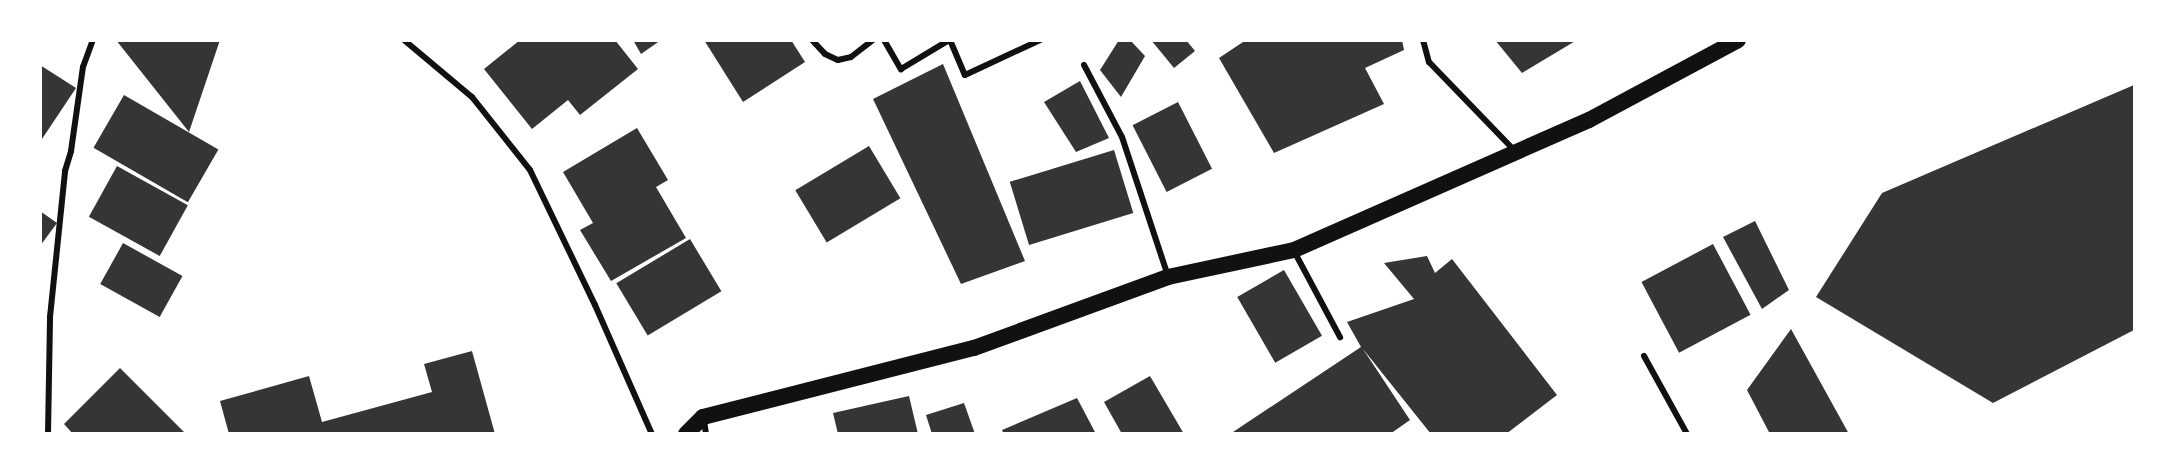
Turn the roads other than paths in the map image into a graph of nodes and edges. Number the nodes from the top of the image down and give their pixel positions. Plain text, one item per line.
1 (93, 40) edge
2 (404, 40) edge
3 (812, 40) edge
4 (873, 40) edge
5 (884, 40) edge
6 (950, 40) edge
7 (1040, 40) edge
8 (1423, 40) edge
9 (1738, 40) edge
10 (1084, 65) dead end
11 (1517, 153) junction
12 (1294, 250) junction
13 (1168, 277) junction
14 (1340, 337) dead end
15 (1644, 356) dead end
16 (705, 425) edge
17 (48, 434) edge
18 (652, 434) edge
19 (686, 434) edge
20 (1687, 434) edge

1 - 17 street
2 - 18 street
3 - 4 street
5 - 6 street
6 - 7 street
8 - 11 street
9 - 11 highway
10 - 13 street
11 - 12 highway
12 - 13 highway
12 - 14 street
13 - 16 highway
15 - 20 street
16 - 19 highway

